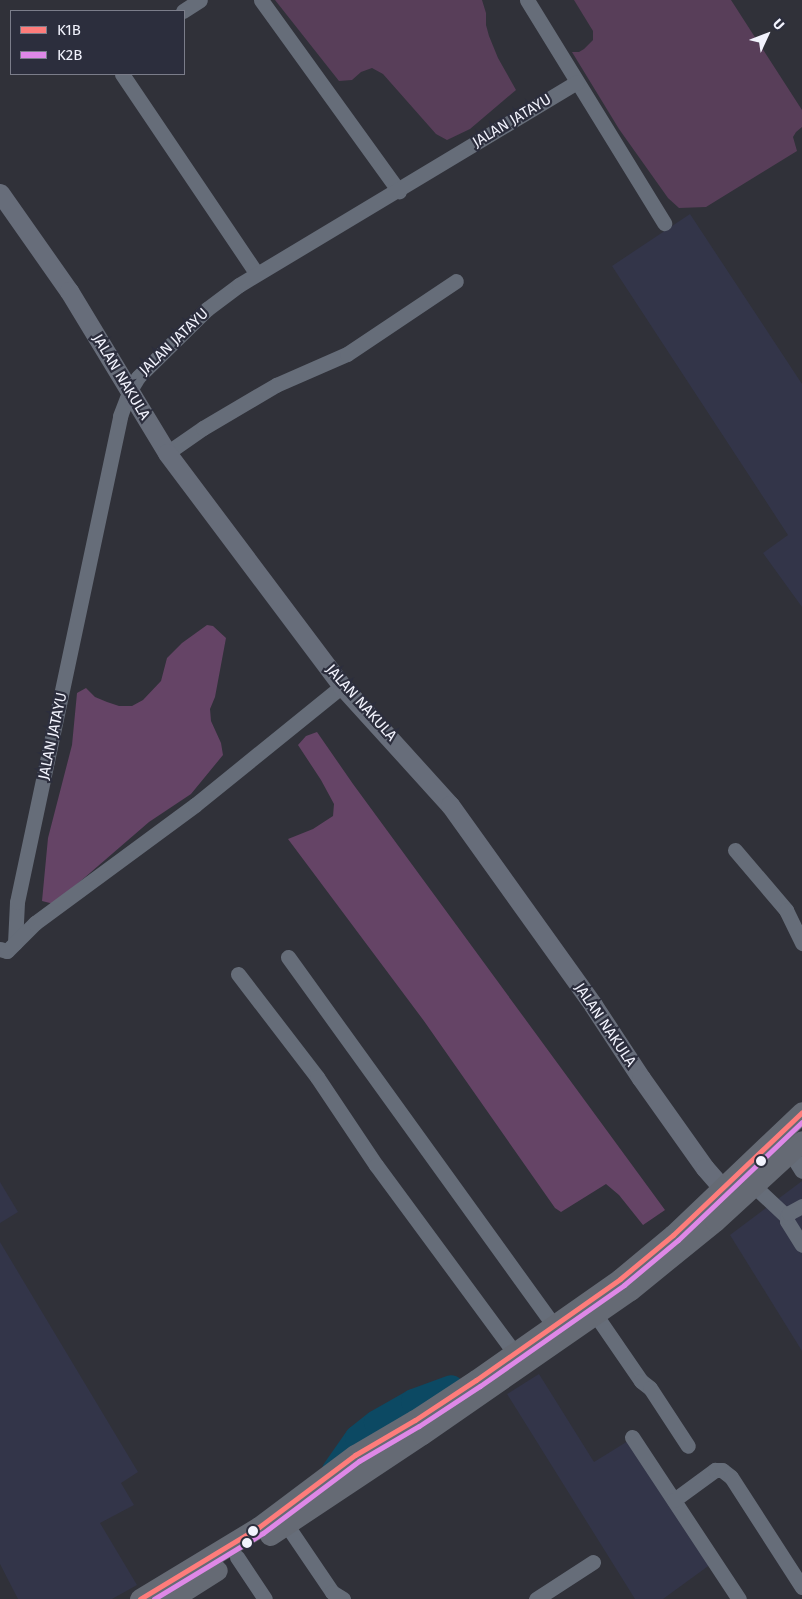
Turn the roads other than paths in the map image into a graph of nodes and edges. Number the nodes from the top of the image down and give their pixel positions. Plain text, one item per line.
1 (200, 0) edge
2 (261, 0) edge
3 (527, 0) edge
4 (185, 10) edge
5 (123, 75) edge
6 (577, 82) junction
7 (399, 190) junction
8 (0, 192) edge
9 (664, 223) dead end
10 (256, 274) junction
11 (456, 281) dead end
12 (129, 392) junction
13 (167, 453) junction
14 (342, 686) junction
15 (736, 850) dead end
16 (15, 943) junction
17 (802, 943) edge
18 (0, 948) edge
19 (288, 957) dead end
20 (238, 974) dead end
21 (802, 1112) edge
22 (796, 1146) edge
23 (802, 1172) edge
24 (754, 1186) junction
25 (729, 1195) junction
26 (802, 1206) edge
27 (787, 1217) junction
28 (802, 1245) edge
29 (595, 1314) junction
30 (553, 1324) junction
31 (512, 1350) junction
32 (632, 1437) dead end
33 (688, 1446) dead end
34 (674, 1500) junction
35 (306, 1501) junction
36 (286, 1524) junction
37 (237, 1557) junction
38 (593, 1562) dead end
39 (802, 1587) edge
40 (178, 1597) edge
41 (140, 1599) edge
42 (266, 1599) edge
43 (343, 1599) edge
44 (536, 1599) edge
45 (740, 1599) edge

1 - 4 street
2 - 7 street
3 - 6 street
5 - 10 street
6 - 7 street, JALAN JATAYU
6 - 9 street
7 - 10 street, JALAN JATAYU
8 - 12 main road, JALAN NAKULA
10 - 12 street, JALAN JATAYU
11 - 13 street
12 - 13 main road, JALAN NAKULA
12 - 16 street, JALAN JATAYU
13 - 14 main road, JALAN NAKULA
14 - 16 street
14 - 25 main road, JALAN NAKULA
15 - 17 street
16 - 18 street
19 - 30 street
20 - 31 street
21 - 25 highway
22 - 23 street
22 - 24 highway
24 - 25 highway
24 - 27 street
25 - 29 highway
25 - 30 highway
26 - 27 street
27 - 28 street
29 - 33 street
29 - 35 highway
30 - 31 highway
31 - 35 highway
32 - 34 street
34 - 39 street
34 - 45 street
35 - 36 highway
35 - 41 highway
36 - 37 highway
36 - 43 street
37 - 40 highway
37 - 42 street
38 - 44 street

